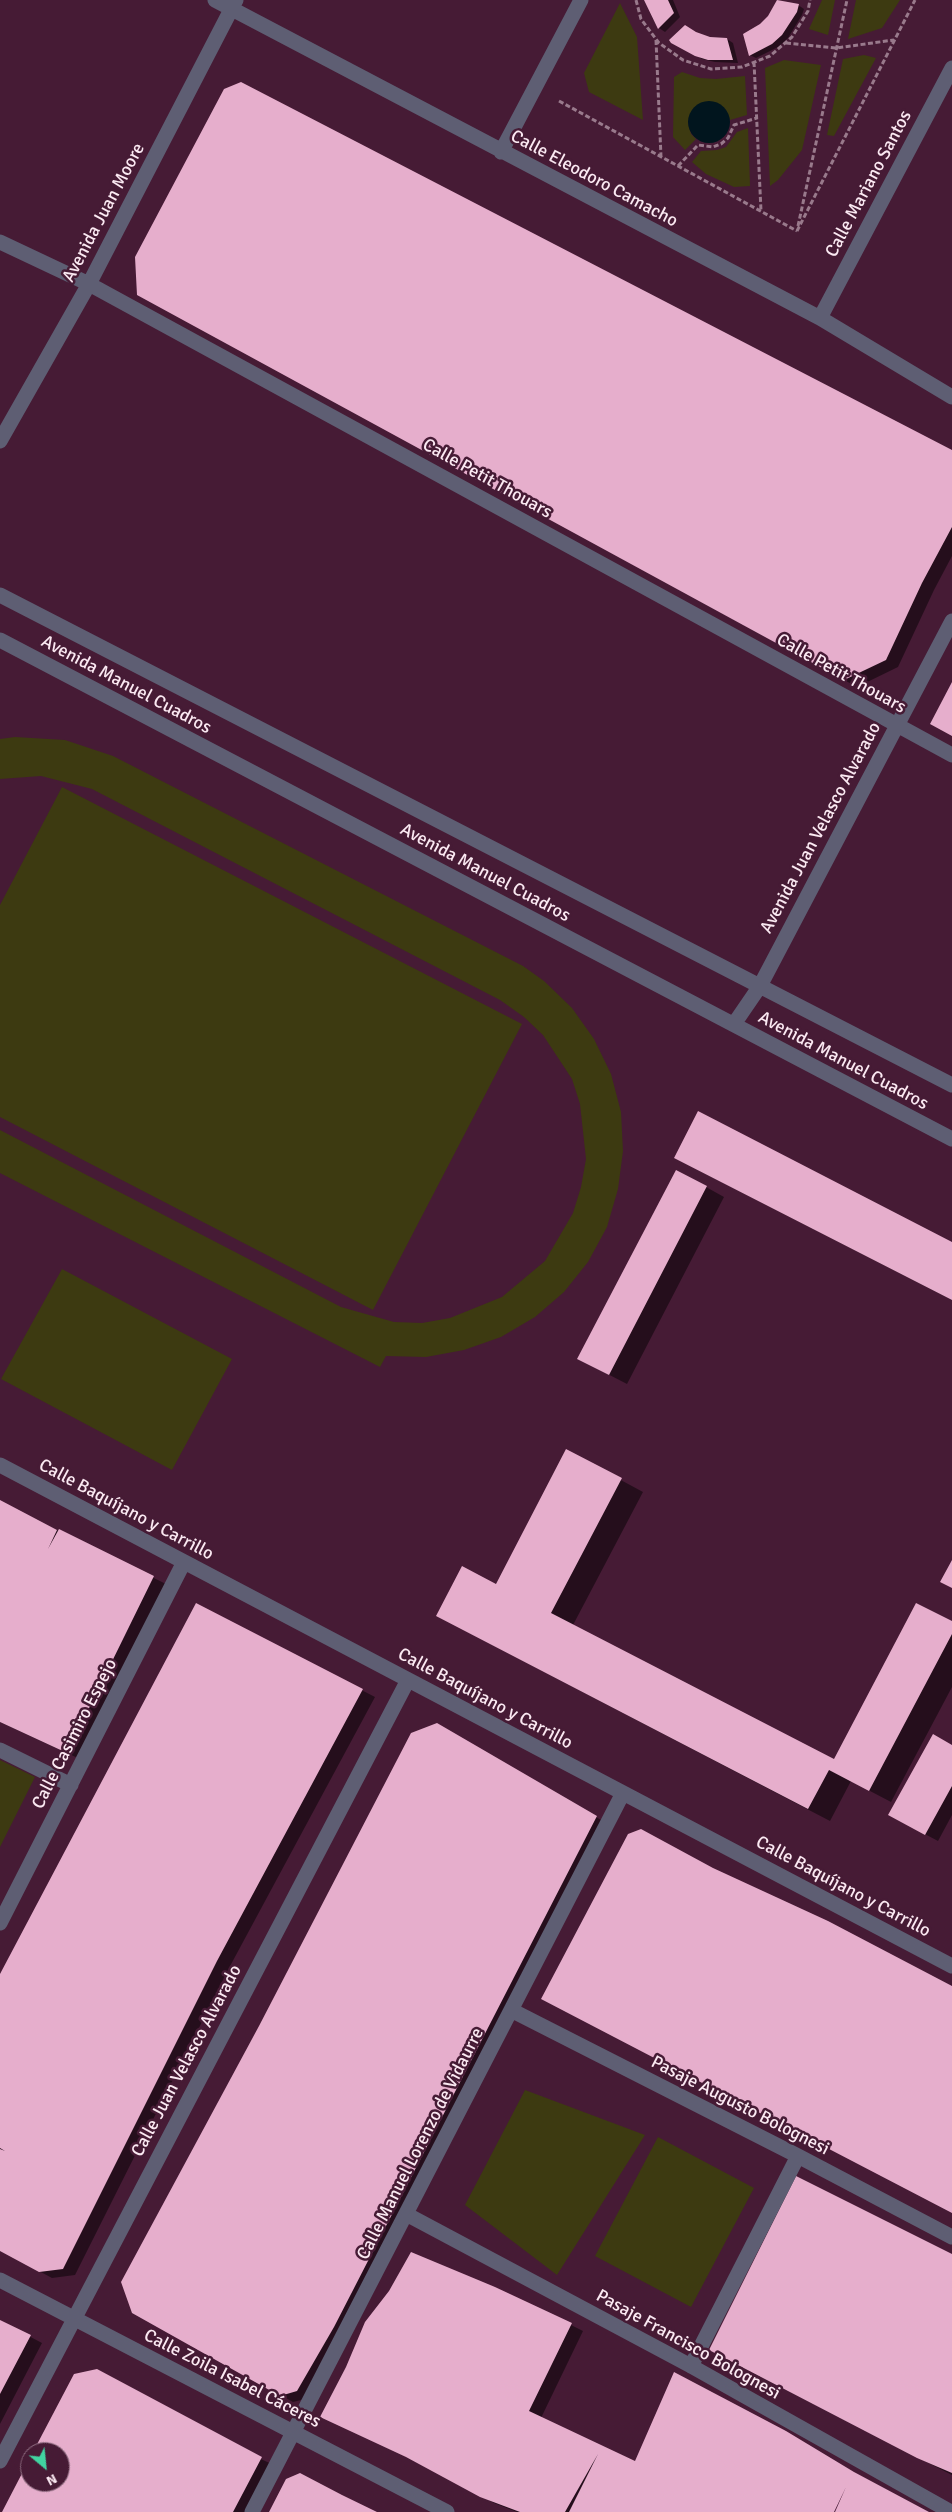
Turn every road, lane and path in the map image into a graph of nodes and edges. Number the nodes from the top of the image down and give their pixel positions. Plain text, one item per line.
1 (215, 0) edge
2 (581, 0) edge
3 (636, 0) edge
4 (810, 0) edge
5 (846, 0) edge
6 (914, 0) edge
7 (234, 4) edge
8 (656, 40) junction
9 (894, 40) junction
10 (785, 43) junction
11 (836, 48) junction
12 (754, 62) junction
13 (952, 68) edge
14 (559, 101) dead end
15 (757, 118) junction
16 (501, 152) junction
17 (661, 157) junction
18 (678, 166) junction
19 (761, 211) junction
20 (797, 231) junction
21 (0, 242) edge
22 (89, 284) junction
23 (820, 318) junction
24 (952, 397) edge
25 (0, 441) edge
26 (0, 594) edge
27 (952, 621) edge
28 (0, 640) edge
29 (897, 726) junction
30 (952, 755) edge
31 (760, 986) junction
32 (734, 1024) junction
33 (952, 1085) edge
34 (952, 1138) edge
35 (0, 1465) edge
36 (184, 1562) junction
37 (408, 1680) junction
38 (0, 1750) edge
39 (70, 1784) junction
40 (623, 1793) junction
41 (0, 1923) edge
42 (952, 1966) edge
43 (511, 2010) junction
44 (798, 2156) junction
45 (406, 2214) junction
46 (952, 2237) edge
47 (0, 2280) edge
48 (74, 2318) junction
49 (692, 2366) junction
50 (293, 2432) junction
51 (0, 2461) edge
52 (252, 2512) edge
53 (447, 2512) edge
54 (951, 2512) edge

1 - 7 street, Calle Eleodoro Camacho
2 - 16 street
3 - 8 path
4 - 10 path
5 - 11 path
6 - 9 path
7 - 16 street, Calle Eleodoro Camacho
7 - 22 street, Avenida Juan Moore
8 - 12 path
8 - 17 path
9 - 11 path
9 - 20 path
10 - 11 path
10 - 12 path
11 - 20 path
12 - 15 path
13 - 23 street, Calle Mariano Santos
14 - 17 path
15 - 18 path
15 - 19 path
16 - 23 street, Calle Eleodoro Camacho
17 - 18 path
18 - 19 path
19 - 20 path
21 - 22 street, Calle Petit Thouars
22 - 25 street, Avenida Juan Moore
22 - 29 street, Calle Petit Thouars
23 - 24 street, Calle Eleodoro Camacho
26 - 31 street, Avenida Manuel Cuadros
27 - 29 street, Avenida Juan Velasco Alvarado
28 - 32 street, Avenida Manuel Cuadros
29 - 30 street, Calle Petit Thouars
29 - 31 street, Avenida Juan Velasco Alvarado
31 - 32 street, Avenida Juan Velasco Alvarado
31 - 33 street, Avenida Manuel Cuadros
32 - 34 street, Avenida Manuel Cuadros
35 - 36 street, Calle Baquíjano y Carrillo
36 - 37 street, Calle Baquíjano y Carrillo
36 - 39 street, Calle Casimiro Espejo
37 - 40 street, Calle Baquíjano y Carrillo
37 - 48 street, Calle Juan Velasco Alvarado
38 - 39 street
39 - 41 street, Calle Casimiro Espejo
40 - 42 street, Calle Baquíjano y Carrillo
40 - 43 street, Calle Manuel Lorenzo de Vidaurre
43 - 44 street, Pasaje Augusto Bolognesi
43 - 45 street, Calle Manuel Lorenzo de Vidaurre
44 - 46 street, Pasaje Augusto Bolognesi
44 - 49 street
45 - 49 street, Pasaje Francisco Bolognesi
45 - 50 street, Calle Manuel Lorenzo de Vidaurre
47 - 48 street, Calle Zoila Isabel Cáceres
48 - 50 street, Calle Zoila Isabel Cáceres
48 - 51 street, Calle Juan Velasco Alvarado
49 - 54 street, Pasaje Francisco Bolognesi
50 - 52 street, Calle Manuel Lorenzo de Vidaurre
50 - 53 street, Calle Zoila Isabel Cáceres

